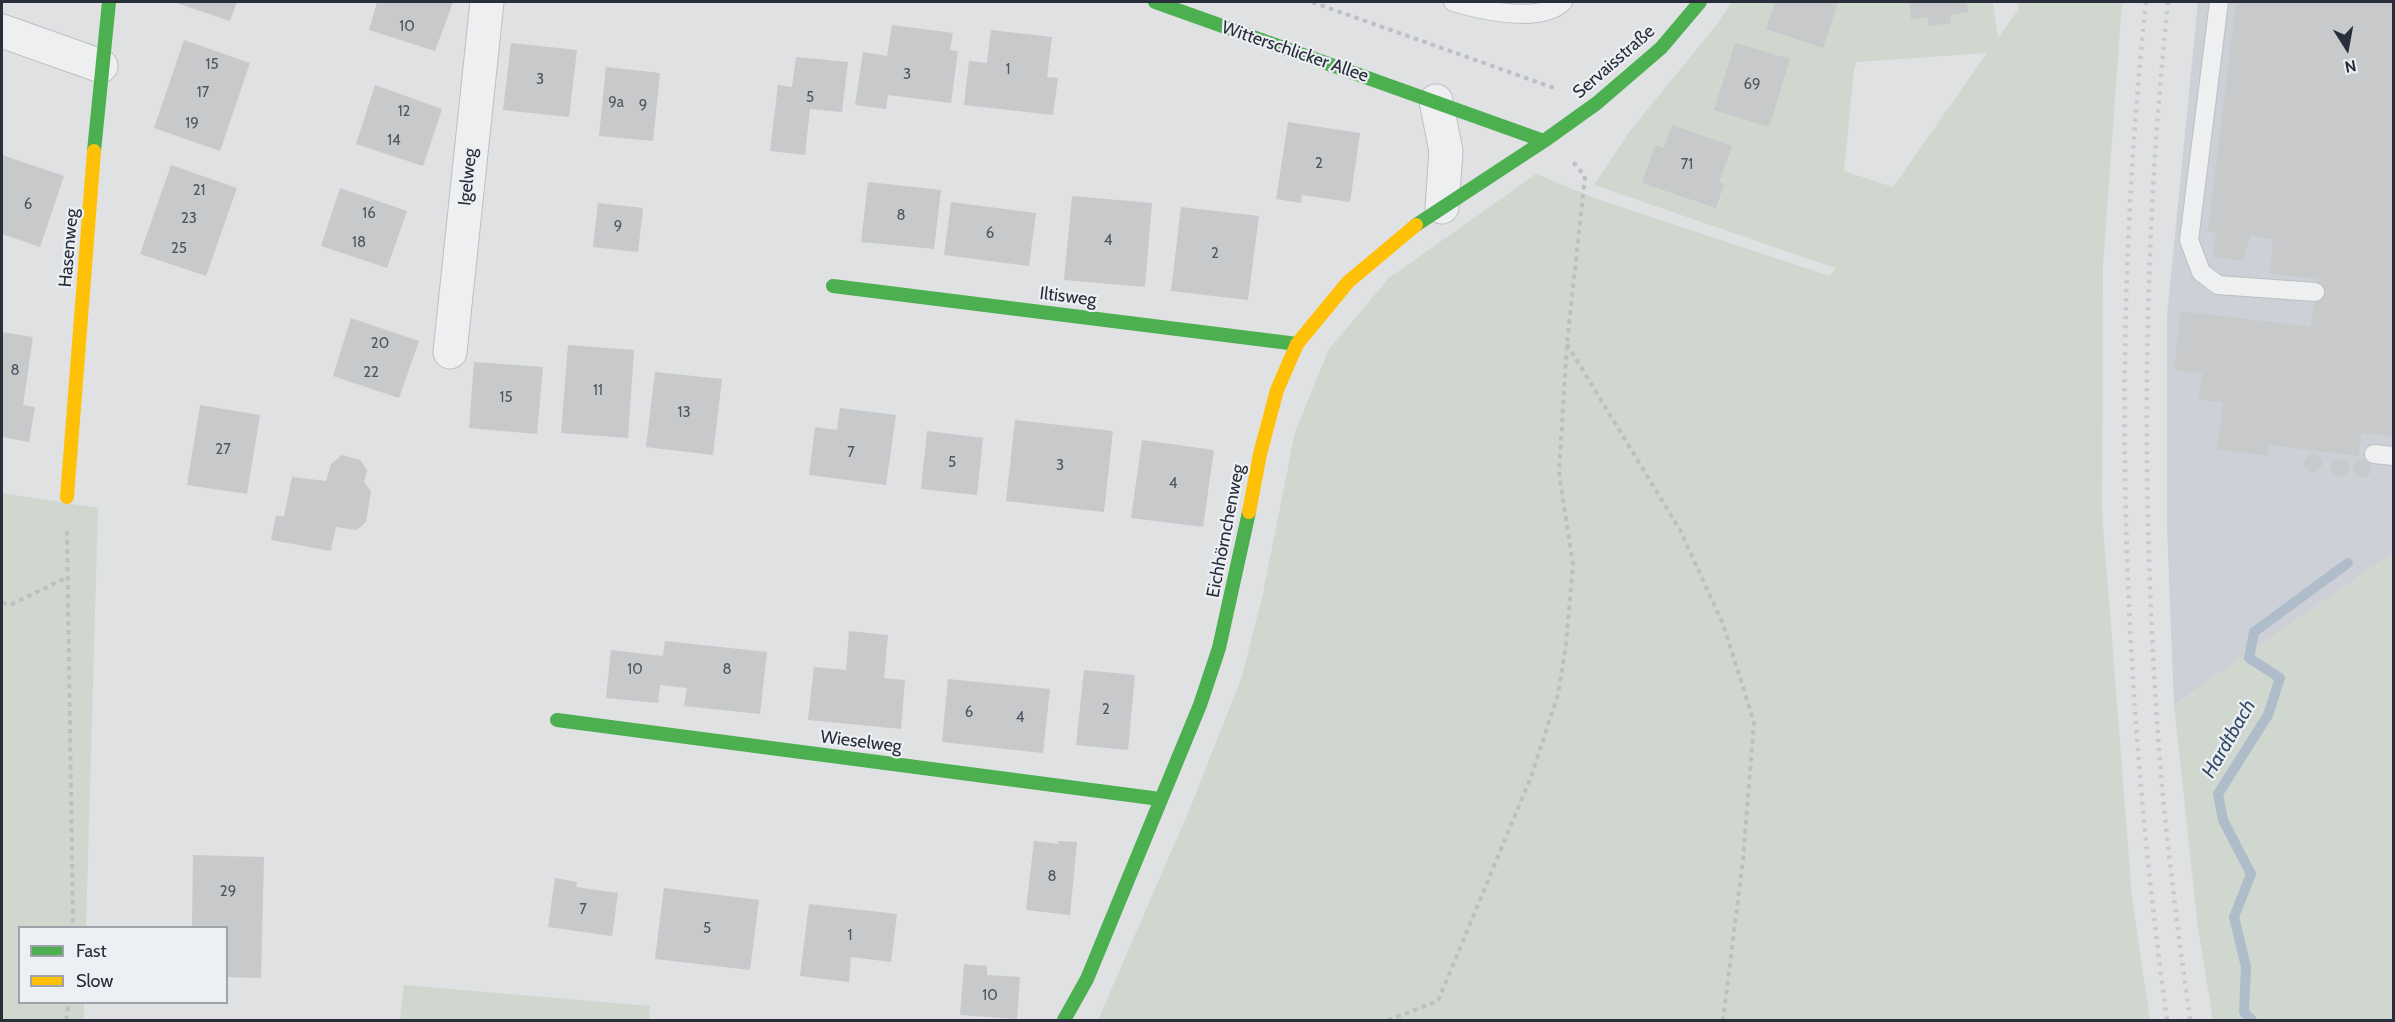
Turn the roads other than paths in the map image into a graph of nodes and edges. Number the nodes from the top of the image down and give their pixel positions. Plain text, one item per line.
1 (109, 2) edge
2 (487, 2) edge
3 (1155, 2) edge
4 (1453, 2) edge
5 (1563, 2) edge
6 (1700, 2) edge
7 (2219, 2) edge
8 (2, 32) edge
9 (101, 66) junction
10 (1436, 101) junction
11 (1544, 141) junction
12 (1442, 207) junction
13 (833, 286) dead end
14 (2315, 292) dead end
15 (1297, 344) junction
16 (450, 352) dead end
17 (2374, 454) dead end
18 (2394, 456) edge
19 (67, 497) road end
20 (557, 720) dead end
21 (1160, 799) junction
22 (1064, 1020) edge

1 - 9 street, Hasenweg
2 - 16 street, Igelweg
3 - 10 street, Witterschlicker Allee
4 - 5 lane
6 - 11 street, Servaisstraße
7 - 14 lane
8 - 9 street
9 - 19 street, Hasenweg
10 - 11 street, Witterschlicker Allee
10 - 12 street
11 - 12 street, Eichhörnchenweg
12 - 15 street, Eichhörnchenweg
13 - 15 street, Iltisweg
15 - 21 street, Eichhörnchenweg
17 - 18 lane
20 - 21 street, Wieselweg
21 - 22 street, Eichhörnchenweg

